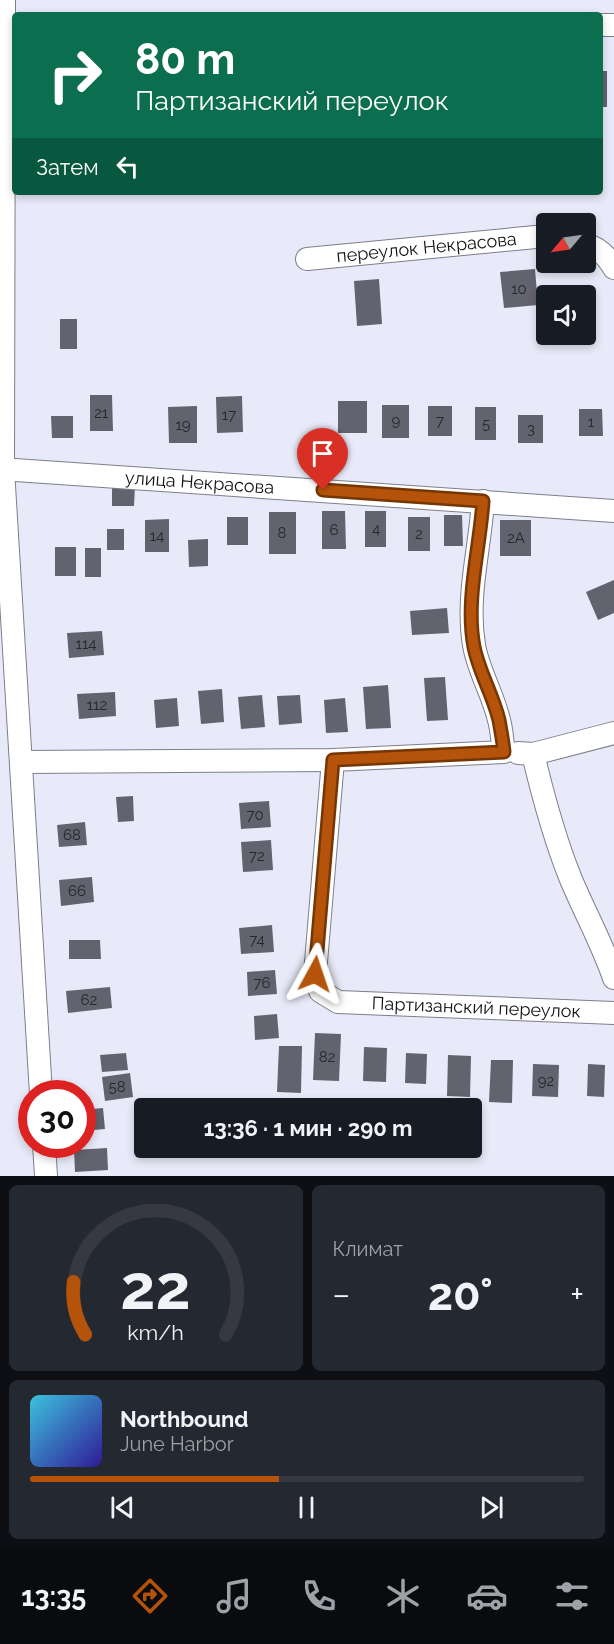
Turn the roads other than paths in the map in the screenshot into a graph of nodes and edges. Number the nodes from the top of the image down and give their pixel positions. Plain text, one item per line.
1 (4, 0) edge
2 (6, 33) edge
3 (536, 237) edge
4 (596, 249) edge
5 (307, 260) dead end
6 (614, 268) edge
7 (1, 469) edge
8 (483, 501) junction
9 (614, 511) edge
10 (614, 733) edge
11 (504, 752) junction
12 (532, 754) junction
13 (333, 760) junction
14 (21, 762) junction
15 (614, 978) edge
16 (614, 1013) edge
17 (40, 1080) edge
18 (45, 1158) edge
19 (46, 1176) edge

1 - 2 street
2 - 7 street
3 - 5 street, переулок Некрасова
4 - 6 street
7 - 8 street, улица Некрасова
7 - 14 street
8 - 9 street, улица Некрасова
8 - 11 street
10 - 12 street
11 - 12 street
11 - 13 street
12 - 15 street
13 - 14 street
13 - 16 street, Партизанский переулок
14 - 17 street
18 - 19 street

